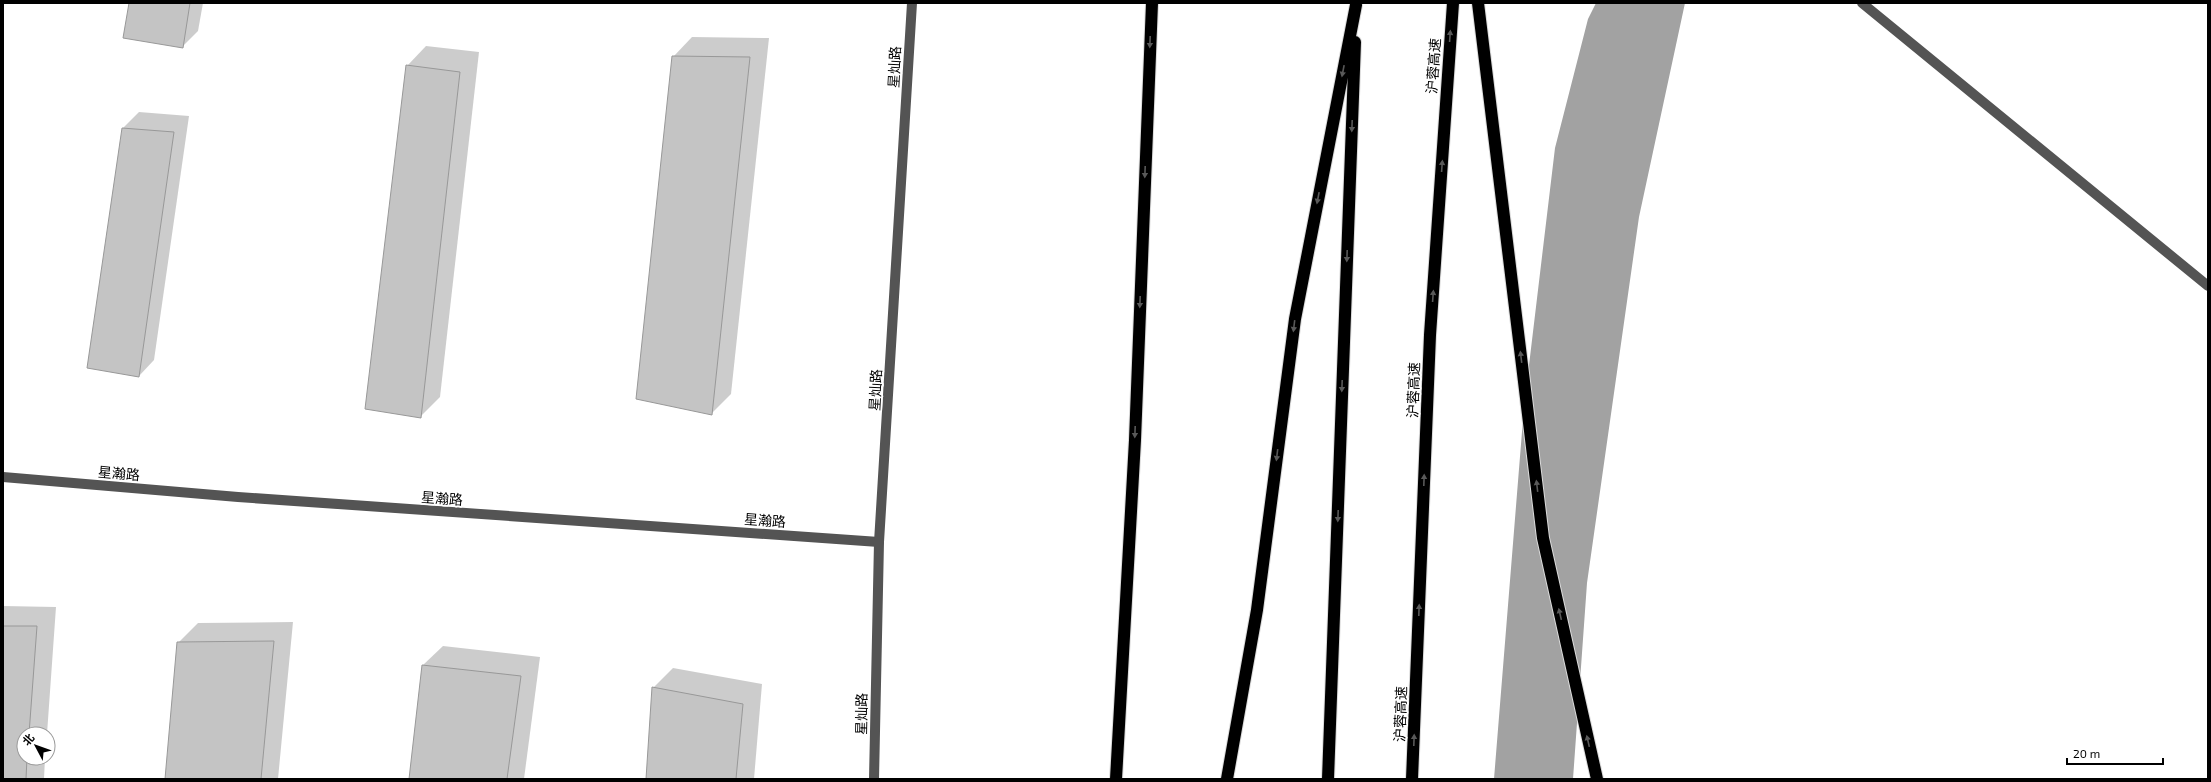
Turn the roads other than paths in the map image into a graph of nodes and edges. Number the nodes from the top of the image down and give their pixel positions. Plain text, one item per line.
1 (912, 3) edge
2 (1152, 3) edge
3 (1453, 3) edge
4 (1478, 3) edge
5 (1862, 3) edge
6 (1356, 4) edge
7 (2208, 286) edge
8 (3, 477) edge
9 (879, 542) junction
10 (874, 779) edge
11 (1116, 779) edge
12 (1227, 779) edge
13 (1328, 779) edge
14 (1412, 779) edge
15 (1597, 779) edge

1 - 9 street, 星灿路
2 -> 11 highway
14 -> 3 highway, 沪蓉高速
15 -> 4 highway
5 - 7 street
6 -> 12 highway
6 -> 13 highway
8 - 9 street, 星瀚路
9 - 10 street, 星灿路

